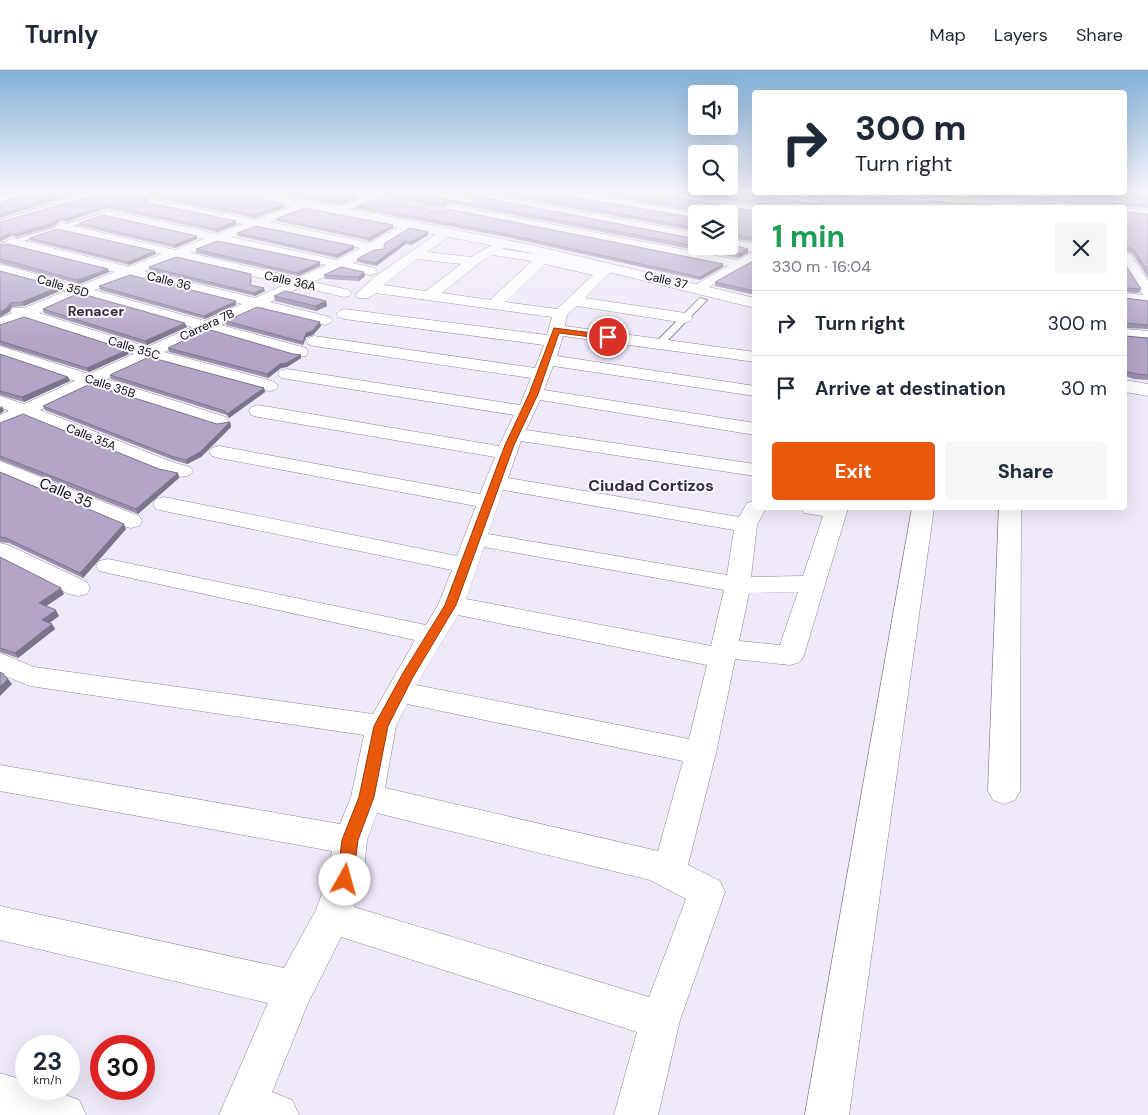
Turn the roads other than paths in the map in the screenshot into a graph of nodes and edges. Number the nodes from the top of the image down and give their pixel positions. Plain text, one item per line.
1 (118, 241) edge
2 (213, 241) edge
3 (232, 241) edge
4 (339, 241) edge
5 (391, 241) edge
6 (435, 241) edge
7 (492, 241) edge
8 (548, 241) edge
9 (614, 241) edge
10 (503, 243) junction
11 (6, 244) edge
12 (738, 245) edge
13 (752, 247) edge
14 (380, 249) junction
15 (531, 249) junction
16 (490, 251) junction
17 (178, 254) junction
18 (415, 255) junction
19 (752, 257) edge
20 (542, 259) junction
21 (473, 262) junction
22 (740, 264) junction
23 (1128, 264) edge
24 (338, 265) junction
25 (0, 268) edge
26 (606, 270) junction
27 (1148, 270) edge
28 (370, 271) dead end
29 (130, 272) junction
30 (300, 283) junction
31 (373, 288) junction
32 (80, 290) junction
33 (1148, 292) edge
34 (344, 293) dead end
35 (702, 294) junction
36 (428, 296) junction
37 (1127, 297) edge
38 (1148, 300) edge
39 (752, 302) edge
40 (255, 303) junction
41 (493, 305) junction
42 (0, 306) edge
43 (24, 313) junction
44 (685, 318) junction
45 (325, 320) dead end
46 (0, 324) edge
47 (206, 326) junction
48 (1127, 334) edge
49 (1148, 336) edge
50 (314, 341) dead end
51 (658, 344) junction
52 (0, 351) edge
53 (300, 352) dead end
54 (148, 353) junction
55 (752, 357) edge
56 (541, 371) junction
57 (287, 374) dead end
58 (90, 379) junction
59 (269, 386) dead end
60 (1127, 386) edge
61 (1148, 390) edge
62 (752, 391) edge
63 (0, 401) edge
64 (25, 410) junction
65 (258, 411) dead end
66 (220, 421) dead end
67 (0, 422) edge
68 (752, 428) edge
69 (219, 452) dead end
70 (0, 467) edge
71 (752, 469) edge
72 (183, 471) dead end
73 (491, 492) junction
74 (164, 504) dead end
75 (828, 510) edge
76 (923, 510) edge
77 (1010, 510) edge
78 (751, 516) edge
79 (131, 521) dead end
80 (474, 538) junction
81 (0, 550) edge
82 (465, 565) junction
83 (108, 566) dead end
84 (812, 584) junction
85 (738, 585) junction
86 (78, 588) dead end
87 (450, 605) junction
88 (432, 636) junction
89 (722, 654) junction
90 (8, 667) edge
91 (399, 692) junction
92 (381, 726) junction
93 (701, 753) junction
94 (0, 778) edge
95 (1004, 791) dead end
96 (367, 797) junction
97 (350, 840) junction
98 (669, 872) junction
99 (332, 917) junction
100 (0, 923) edge
101 (294, 990) junction
102 (660, 1020) junction
103 (0, 1094) edge
104 (254, 1112) edge
105 (64, 1115) edge
106 (636, 1115) edge
107 (827, 1115) edge

1 - 17 street, Calle 36A
2 - 17 street
3 - 24 street
4 - 14 street
5 - 14 street, Carrera 7B
6 - 18 street
7 - 10 main road, Calle 37
8 - 15 street
9 - 22 street
10 - 15 main road, Calle 37
10 - 16 street
11 - 29 street, Calle 36
12 - 13 street
14 - 24 street, Carrera 7B
15 - 26 main road, Calle 37
16 - 20 street
16 - 21 street
17 - 29 street
17 - 30 street, Calle 36A
18 - 21 street
18 - 31 street
19 - 22 street
20 - 26 street
20 - 41 street
21 - 36 street
22 - 35 street
23 - 27 street
23 - 33 street
24 - 28 street
24 - 30 street, Carrera 7B
25 - 32 street, Calle 35D
26 - 35 main road, Calle 37
26 - 56 street
29 - 32 street
29 - 40 street, Calle 36
30 - 34 street, Calle 36A
30 - 40 street, Carrera 7B
31 - 36 street
31 - 56 street
32 - 43 street
32 - 47 street, Calle 35D
35 - 39 main road, Calle 37
35 - 44 lane
36 - 41 street
37 - 38 street
40 - 45 street, Calle 36
40 - 47 street, Carrera 7B
41 - 56 street
42 - 43 street, Calle 35C
43 - 46 street
43 - 54 street, Calle 35C
44 - 51 lane
44 - 56 street
47 - 53 street, Calle 35D
47 - 54 street, Carrera 7B
48 - 49 street
50 - 56 street
51 - 55 street
51 - 56 street
52 - 58 street, Calle 35B
54 - 58 street, Carrera 7B
54 - 59 street, Calle 35C
56 - 57 street
56 - 62 street
56 - 65 street
56 - 68 street
56 - 71 street
56 - 73 street
58 - 64 street, Carrera 7B
58 - 66 street, Calle 35B
60 - 61 main road
63 - 64 street, Calle 35A
64 - 67 street, Carrera 7B
64 - 72 street, Calle 35A
69 - 73 street
70 - 79 street, Calle 35
73 - 78 street
73 - 80 street
74 - 82 street
75 - 84 street
76 - 107 street
77 - 95 street
78 - 85 street
80 - 82 street
80 - 85 street
81 - 86 street
82 - 87 street
83 - 88 street
84 - 85 street
84 - 89 street
85 - 89 street
87 - 88 street
87 - 89 street
88 - 91 street
89 - 93 street
90 - 92 street
91 - 92 street
91 - 93 street
92 - 96 street
93 - 98 street
94 - 97 street
96 - 97 street
96 - 98 street
97 - 99 street
98 - 102 street
99 - 101 street
99 - 102 street
100 - 101 street
101 - 104 street
102 - 106 street
103 - 105 street

